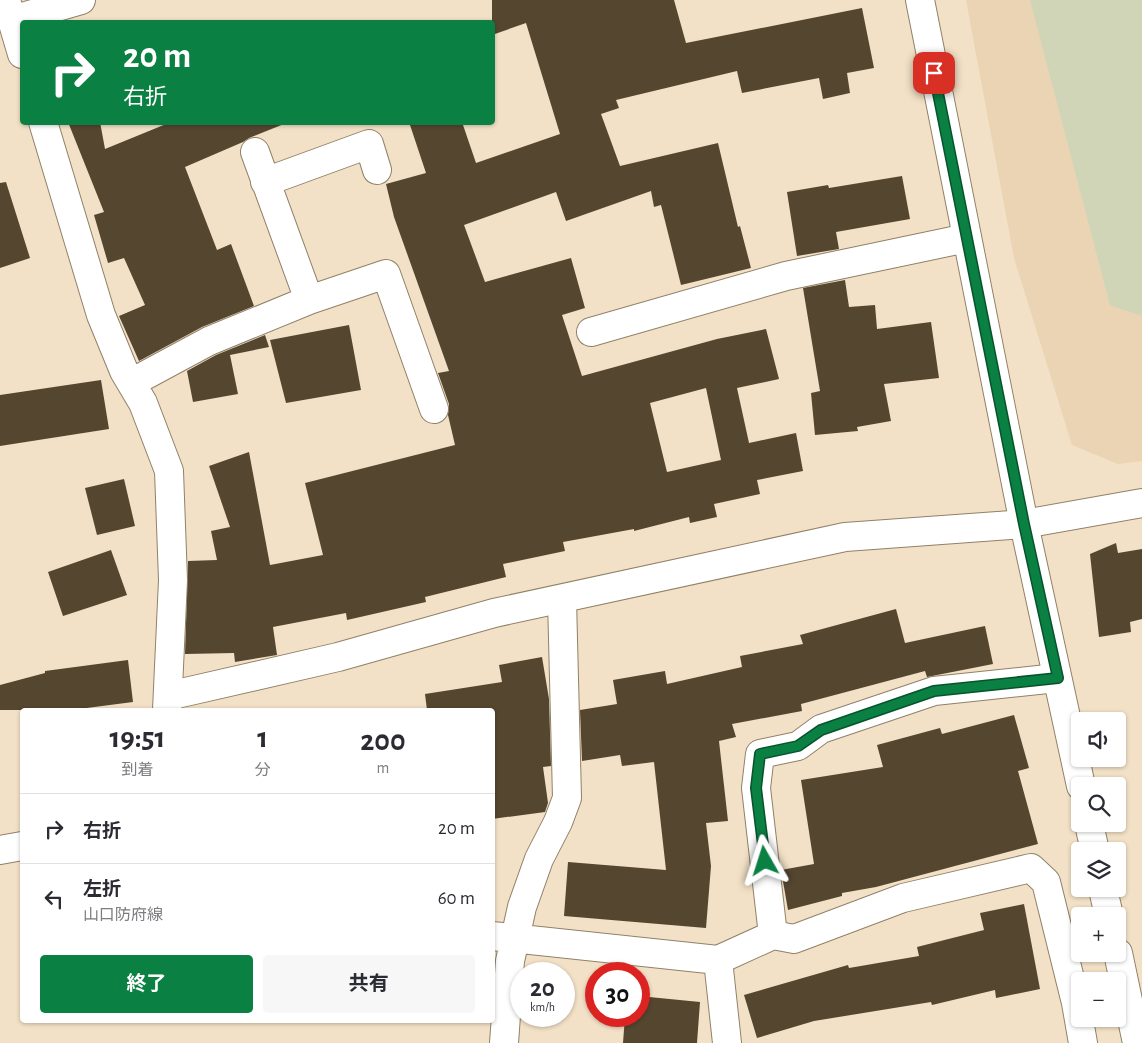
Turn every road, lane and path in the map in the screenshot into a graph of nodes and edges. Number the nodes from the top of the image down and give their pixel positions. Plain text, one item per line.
1 (82, 0) edge
2 (920, 0) edge
3 (9, 10) edge
4 (20, 47) edge
5 (44, 125) edge
6 (255, 152) dead end
7 (377, 170) dead end
8 (265, 182) junction
9 (967, 238) junction
10 (309, 300) junction
11 (591, 332) dead end
12 (130, 383) junction
13 (434, 409) dead end
14 (1142, 502) edge
15 (1024, 524) junction
16 (562, 599) junction
17 (1058, 678) junction
18 (168, 703) edge
19 (1079, 777) edge
20 (20, 846) edge
21 (0, 850) edge
22 (773, 935) junction
23 (504, 938) edge
24 (718, 960) junction
25 (1120, 962) edge
26 (1071, 976) edge
27 (1128, 991) edge
28 (1081, 1027) edge
29 (504, 1043) edge
30 (727, 1043) edge
31 (1083, 1043) edge
32 (1137, 1043) edge

1 - 3 street
2 - 9 street
3 - 4 street
5 - 12 street
6 - 8 street
7 - 8 street
8 - 10 street
9 - 11 street
9 - 15 street
10 - 12 street
10 - 13 street
12 - 18 street
14 - 15 street
15 - 16 street
15 - 17 street
16 - 18 street
16 - 23 street
17 - 19 street
17 - 22 street
20 - 21 street
22 - 24 street
22 - 26 street
23 - 24 street
23 - 29 street
24 - 30 street
25 - 27 street
27 - 32 street
28 - 31 street

